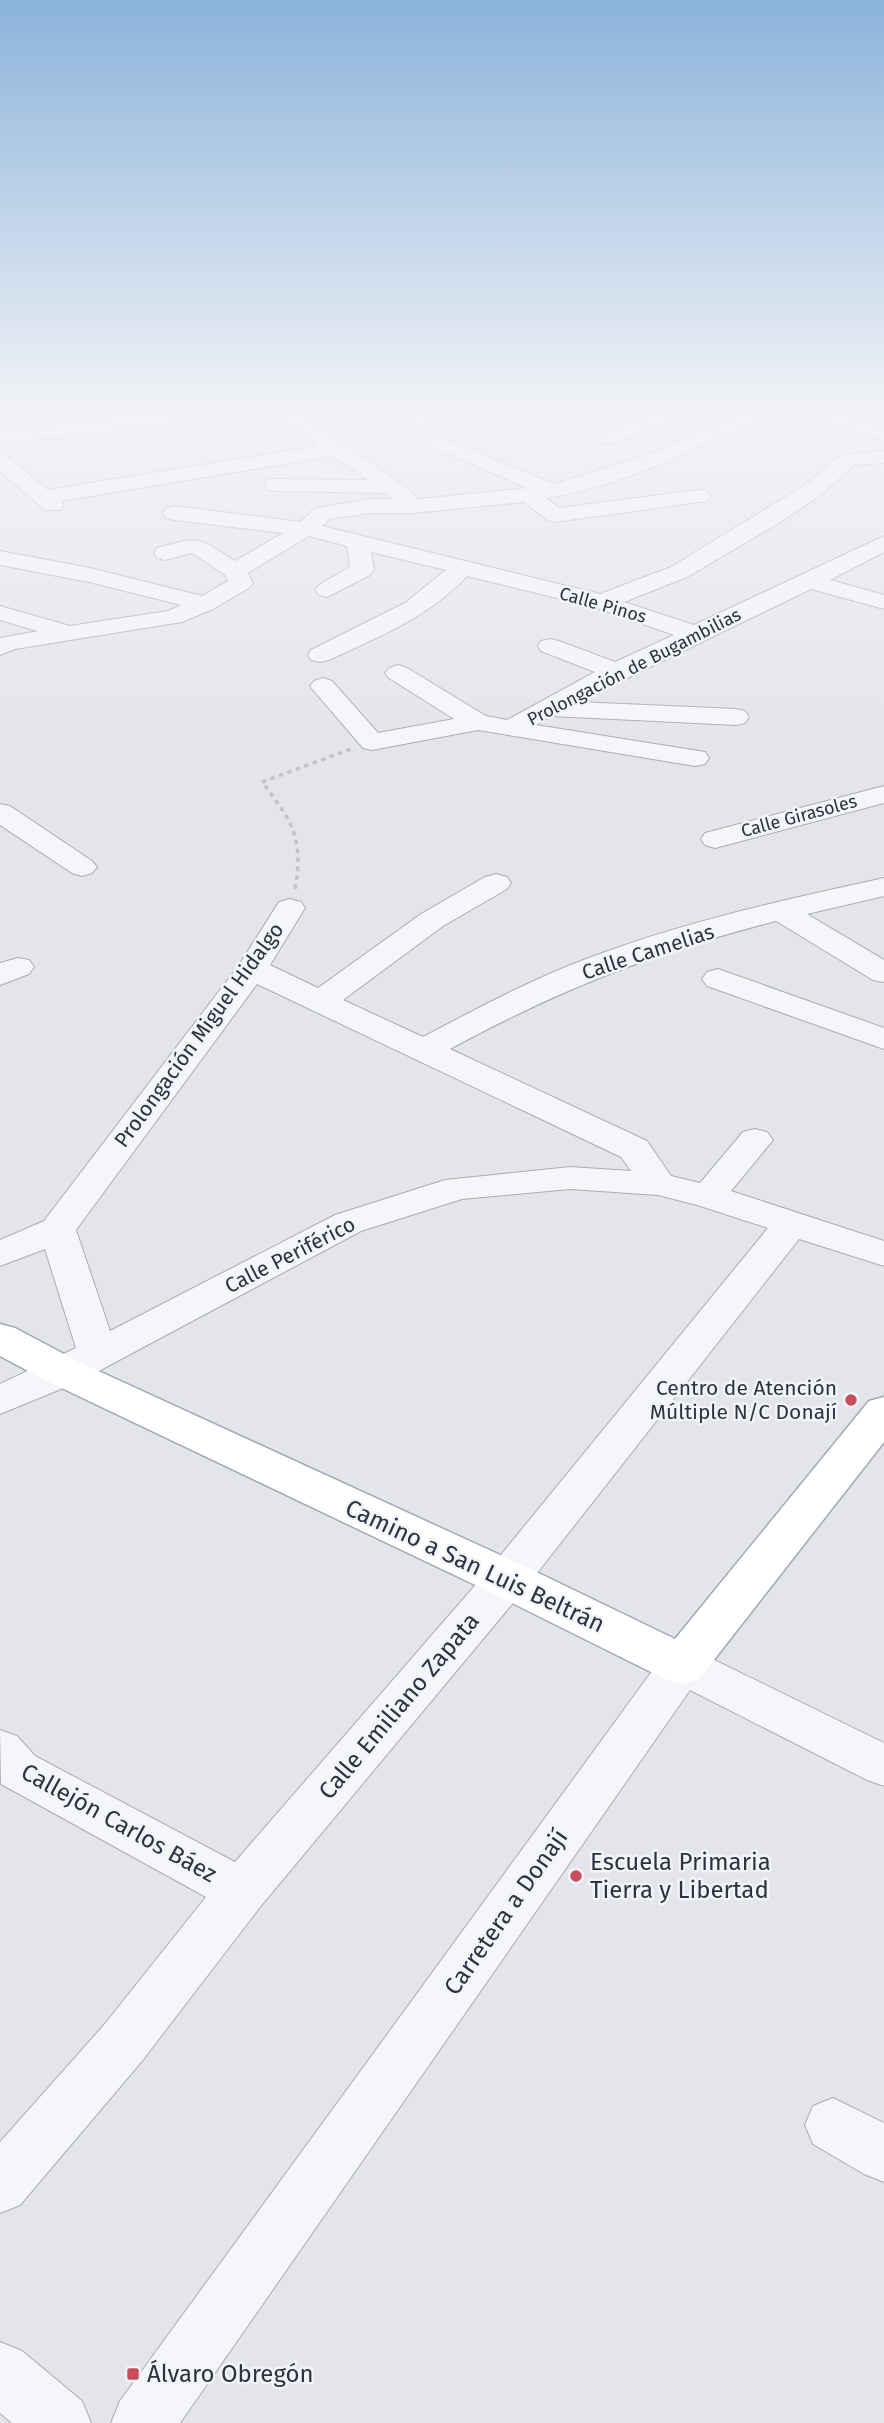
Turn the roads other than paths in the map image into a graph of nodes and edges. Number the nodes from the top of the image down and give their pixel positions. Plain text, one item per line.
1 (180, 522) edge
2 (249, 522) edge
3 (313, 522) edge
4 (762, 522) edge
5 (306, 529) junction
6 (884, 543) edge
7 (358, 544) junction
8 (195, 545) junction
9 (165, 553) dead end
10 (0, 558) edge
11 (461, 568) junction
12 (235, 571) junction
13 (809, 581) junction
14 (327, 590) dead end
15 (602, 602) junction
16 (884, 602) edge
17 (205, 604) junction
18 (0, 613) edge
19 (76, 634) junction
20 (696, 634) junction
21 (550, 646) dead end
22 (0, 648) edge
23 (320, 654) dead end
24 (617, 672) junction
25 (398, 673) dead end
26 (323, 686) dead end
27 (546, 708) junction
28 (736, 717) dead end
29 (478, 722) junction
30 (511, 729) junction
31 (695, 758) dead end
32 (884, 794) edge
33 (0, 812) edge
34 (715, 839) dead end
35 (82, 867) dead end
36 (496, 883) dead end
37 (884, 887) edge
38 (290, 908) road end
39 (779, 910) junction
40 (252, 969) junction
41 (884, 973) edge
42 (718, 979) dead end
43 (320, 1001) junction
44 (884, 1039) edge
45 (424, 1050) junction
46 (755, 1140) dead end
47 (658, 1184) junction
48 (708, 1196) junction
49 (792, 1223) junction
50 (57, 1229) junction
51 (0, 1254) edge
52 (884, 1254) edge
53 (0, 1338) edge
54 (81, 1363) junction
55 (0, 1400) edge
56 (884, 1412) edge
57 (507, 1580) junction
58 (682, 1665) junction
59 (0, 1750) edge
60 (884, 1766) edge
61 (242, 1891) junction
62 (833, 2126) dead end
63 (884, 2154) edge
64 (0, 2185) edge
65 (0, 2373) edge
66 (60, 2423) edge
67 (142, 2423) edge

1 - 8 street, Calle Pinos
2 - 5 street, Calle Pinos
3 - 5 street
4 - 15 street
5 - 7 street, Calle Pinos
5 - 12 street
6 - 13 street, Prolongación de Bugambilias
7 - 11 street, Calle Pinos
7 - 14 street
8 - 9 street
8 - 12 street
10 - 17 street
11 - 15 street, Calle Pinos
11 - 23 street
12 - 17 street
13 - 16 street
13 - 20 street, Prolongación de Bugambilias
15 - 20 street, Calle Pinos
17 - 19 street
18 - 19 street
19 - 22 street
20 - 24 street, Prolongación de Bugambilias
21 - 24 street
24 - 27 street, Prolongación de Bugambilias
25 - 29 street
26 - 29 street, Prolongación de Bugambilias
27 - 28 street
27 - 30 street, Prolongación de Bugambilias
29 - 30 street, Prolongación de Bugambilias
30 - 31 street
32 - 34 street, Calle Girasoles
33 - 35 street
36 - 43 street
37 - 39 street, Calle Camelias
38 - 40 street, Prolongación Miguel Hidalgo
39 - 41 street
39 - 45 street, Calle Camelias
40 - 43 street
40 - 50 street, Prolongación Miguel Hidalgo
42 - 44 street
43 - 45 street
45 - 47 street
46 - 48 street
47 - 48 street, Calle Periférico
47 - 54 street, Calle Periférico
48 - 49 street, Calle Periférico
49 - 52 street, Calle Periférico
49 - 57 street, Calle Emiliano Zapata
50 - 51 street
50 - 54 street
53 - 54 main road, Camino a San Luis Beltrán
54 - 55 street, Calle Periférico
54 - 57 main road, Camino a San Luis Beltrán
56 - 58 main road, Carretera a Donají
57 - 58 main road, Camino a San Luis Beltrán
57 - 61 street, Calle Emiliano Zapata
58 - 60 street, Camino a San Luis Beltrán
58 - 67 street, Carretera a Donají
59 - 61 street, Callejón Carlos Báez
61 - 64 street, Calle Emiliano Zapata
62 - 63 street
65 - 66 street

